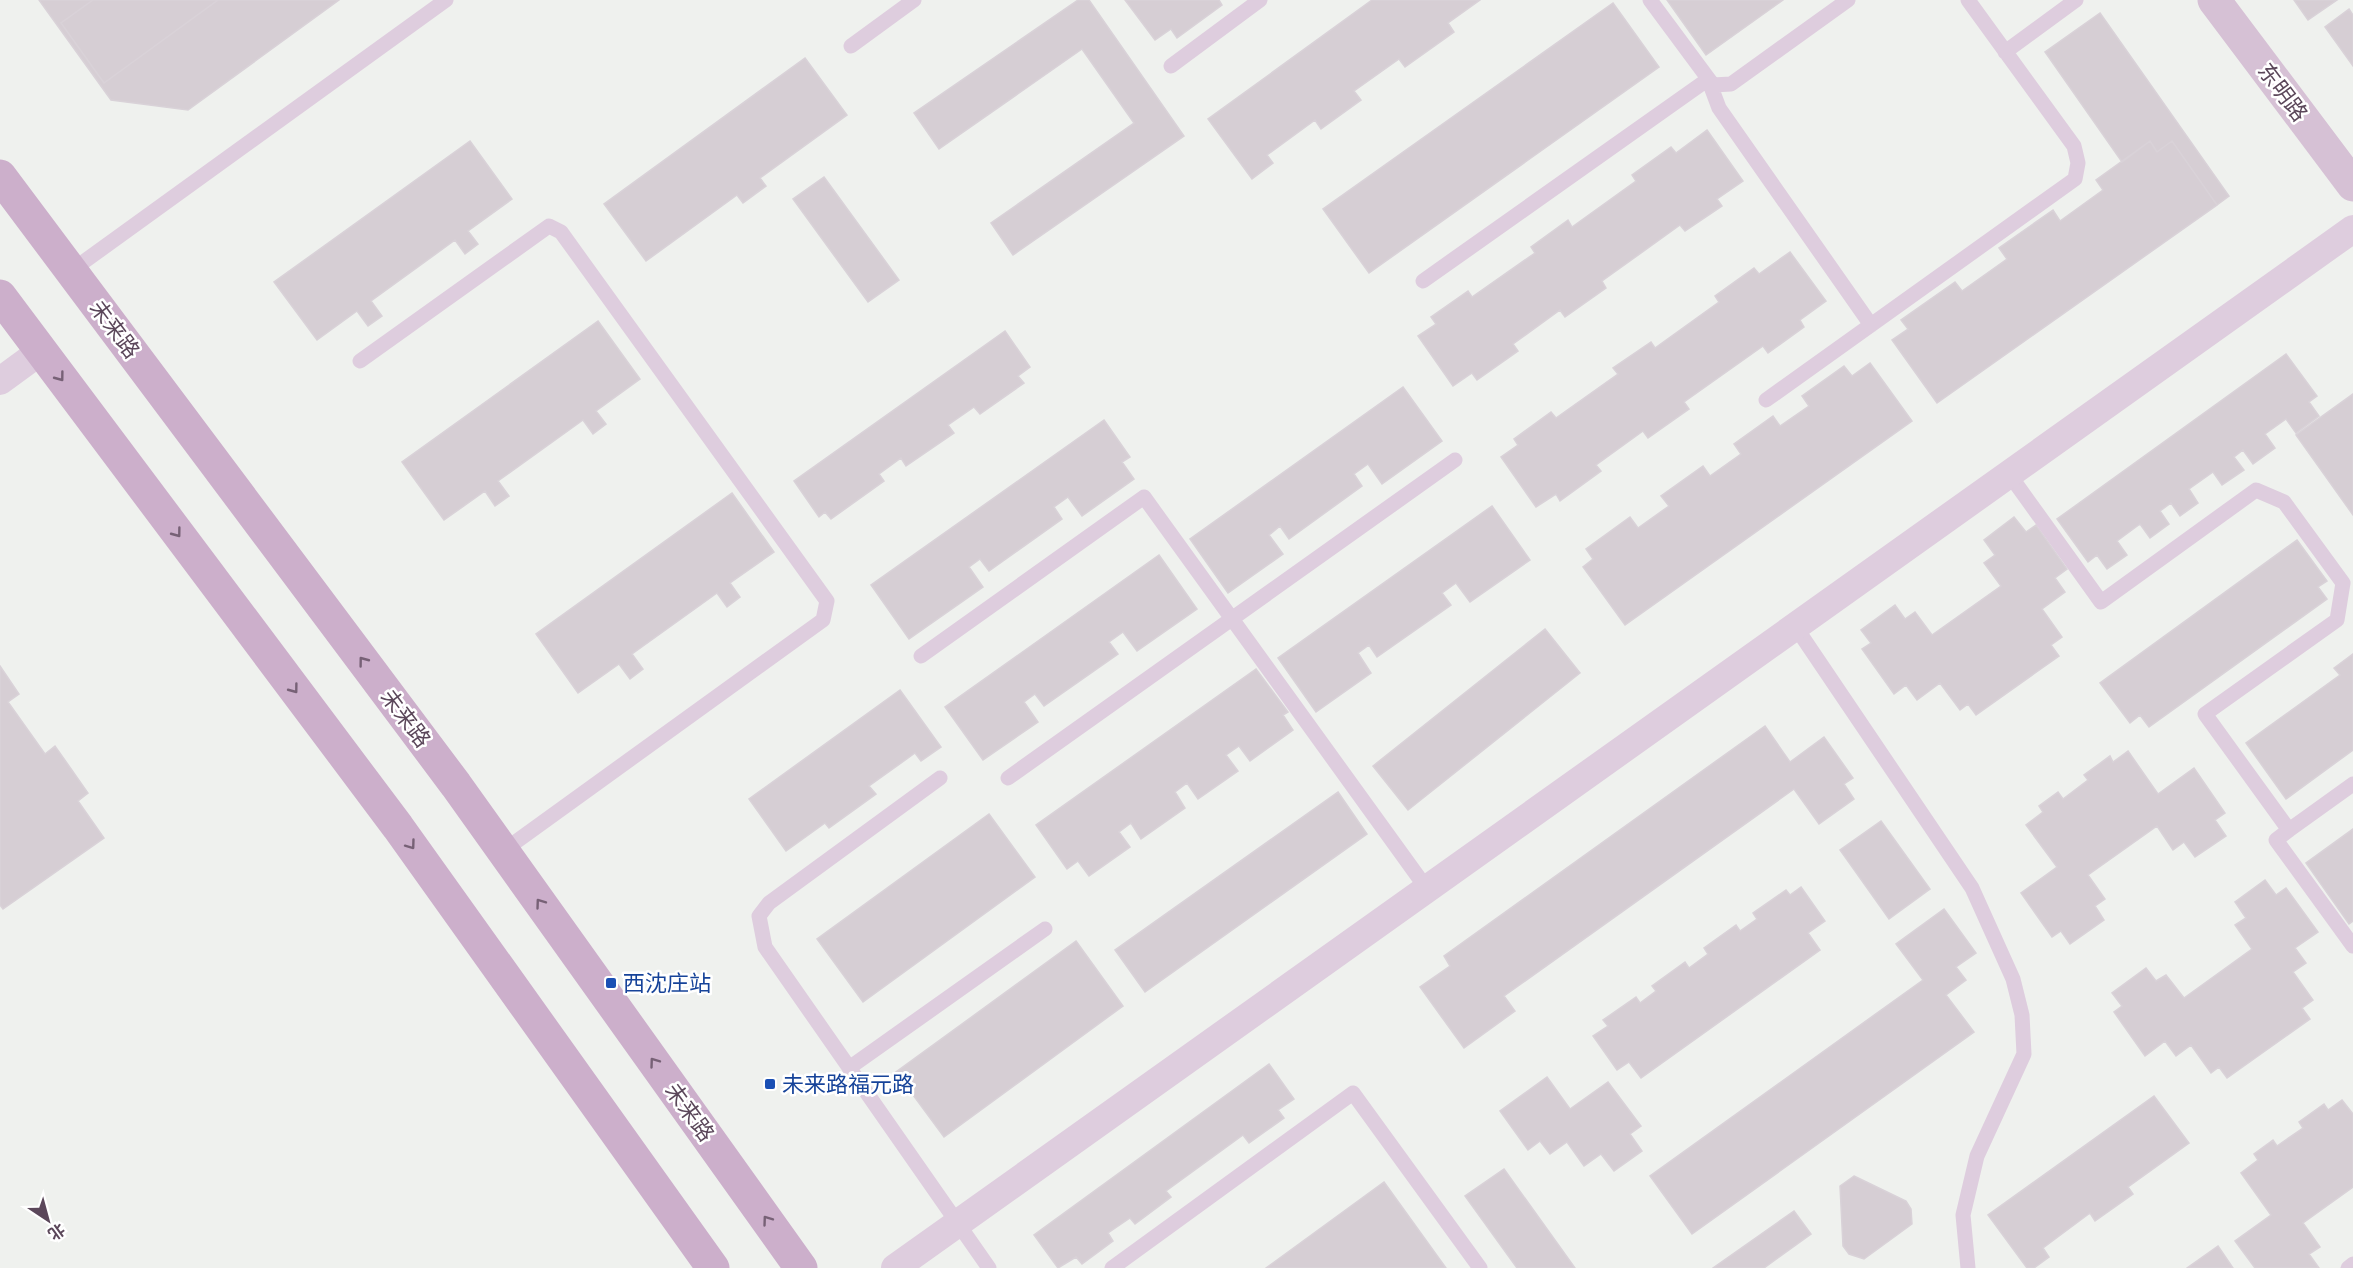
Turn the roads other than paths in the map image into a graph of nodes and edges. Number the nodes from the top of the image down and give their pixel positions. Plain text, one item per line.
1 (446, 0) edge
2 (914, 0) edge
3 (1260, 0) edge
4 (1650, 0) edge
5 (1848, 0) edge
6 (1968, 0) edge
7 (2076, 0) edge
8 (2214, 0) edge
9 (851, 46) dead end
10 (2005, 52) junction
11 (1171, 66) dead end
12 (1708, 82) junction
13 (0, 176) edge
14 (2353, 184) edge
15 (2353, 229) edge
16 (71, 271) junction
17 (1423, 281) dead end
18 (0, 296) edge
19 (1871, 325) junction
20 (41, 351) junction
21 (360, 361) dead end
22 (0, 381) edge
23 (1766, 400) dead end
24 (1455, 460) dead end
25 (2009, 474) junction
26 (1232, 619) junction
27 (1796, 626) junction
28 (921, 656) dead end
29 (940, 778) dead end
30 (1008, 778) dead end
31 (2353, 784) edge
32 (2289, 830) junction
33 (503, 851) junction
34 (1427, 889) junction
35 (1045, 929) dead end
36 (2353, 946) edge
37 (849, 1068) junction
38 (957, 1224) junction
39 (2353, 1264) edge
40 (713, 1268) edge
41 (801, 1268) edge
42 (895, 1268) edge
43 (989, 1268) edge
44 (1112, 1268) edge
45 (1480, 1268) edge
46 (1968, 1268) edge
47 (2348, 1268) edge

1 - 16 lane
2 - 9 lane
3 - 11 lane
4 - 12 lane
5 - 12 lane
6 - 10 lane
7 - 10 lane
8 - 14 street, 东明路
10 - 19 lane
12 - 17 lane
12 - 19 lane
13 - 16 main road, 未来路
15 - 25 street
33 -> 16 main road, 未来路
18 - 20 main road
19 - 23 lane
20 - 22 street
20 -> 40 main road
21 - 33 lane
24 - 26 lane
25 - 27 street
25 - 32 lane
26 - 28 lane
26 - 30 lane
26 - 34 lane
27 - 34 street
27 - 46 lane
29 - 37 lane
31 - 32 lane
32 - 36 lane
41 -> 33 main road, 未来路
34 - 38 street
35 - 37 lane
37 - 38 lane
38 - 42 street
38 - 43 lane
39 - 47 lane
44 - 45 lane

